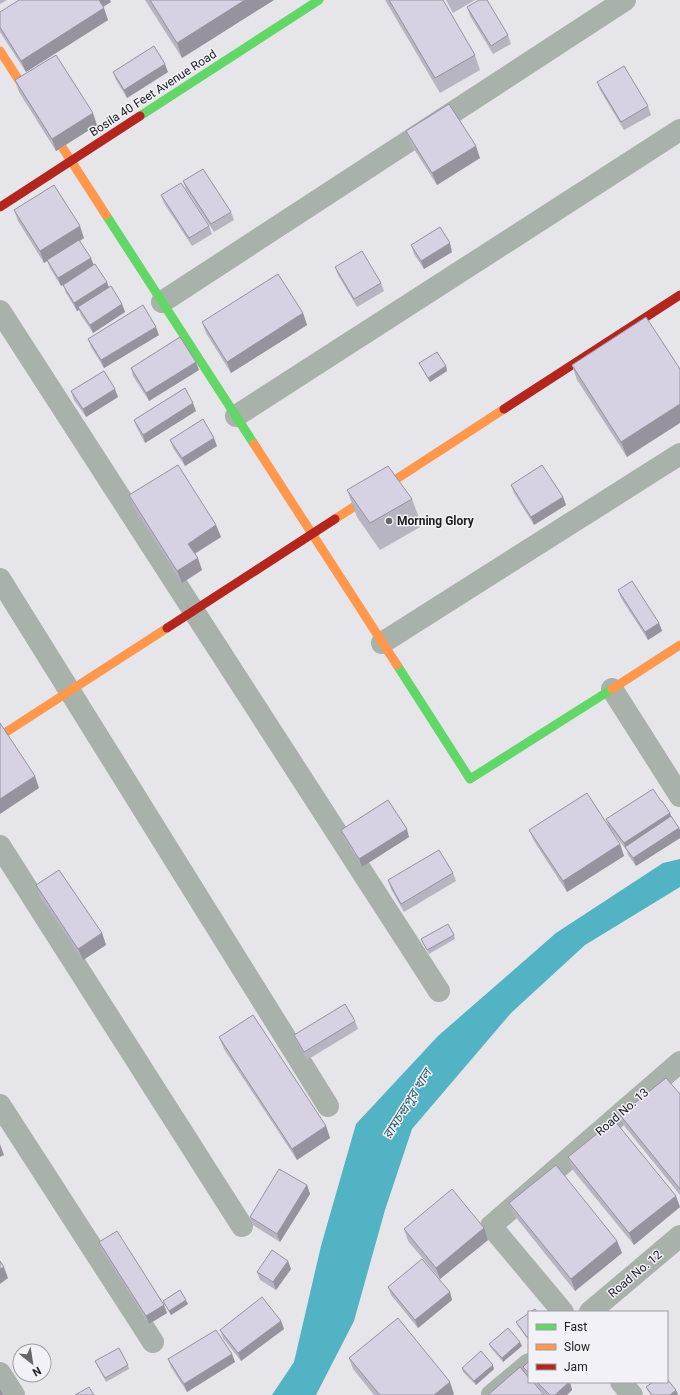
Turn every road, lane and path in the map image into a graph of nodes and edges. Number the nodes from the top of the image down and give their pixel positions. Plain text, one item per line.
1 (319, 0) edge
2 (625, 0) edge
3 (0, 51) edge
4 (680, 130) edge
5 (71, 161) junction
6 (0, 207) edge
7 (680, 295) edge
8 (162, 302) junction
9 (0, 311) edge
10 (236, 416) junction
11 (680, 454) edge
12 (312, 534) junction
13 (0, 579) edge
14 (194, 610) junction
15 (382, 643) junction
16 (680, 645) edge
17 (612, 689) junction
18 (70, 691) junction
19 (0, 736) edge
20 (680, 796) edge
21 (0, 846) edge
22 (439, 991) dead end
23 (680, 1062) edge
24 (0, 1105) edge
25 (328, 1106) dead end
26 (242, 1226) dead end
27 (680, 1236) edge
28 (562, 1311) edge
29 (591, 1311) edge
30 (153, 1342) dead end
31 (528, 1365) edge
32 (0, 1373) edge
33 (622, 1383) edge
34 (14, 1395) edge
35 (492, 1395) edge
36 (632, 1395) edge

1 - 5 street, Bosila 40 Feet Avenue Road
2 - 8 street
3 - 5 street
4 - 10 street
5 - 6 street, Bosila 40 Feet Avenue Road
5 - 8 street
7 - 12 street
8 - 10 street
9 - 14 street
10 - 12 street
11 - 15 street
12 - 14 street
12 - 15 street
13 - 18 street
14 - 18 street
14 - 22 street
15 - 17 street
16 - 17 street
17 - 20 street
18 - 19 street
18 - 25 street
21 - 26 street
23 - 28 street, Road No. 13
24 - 30 street
27 - 29 street, Road No. 12
31 - 35 street
32 - 34 street
33 - 36 street

